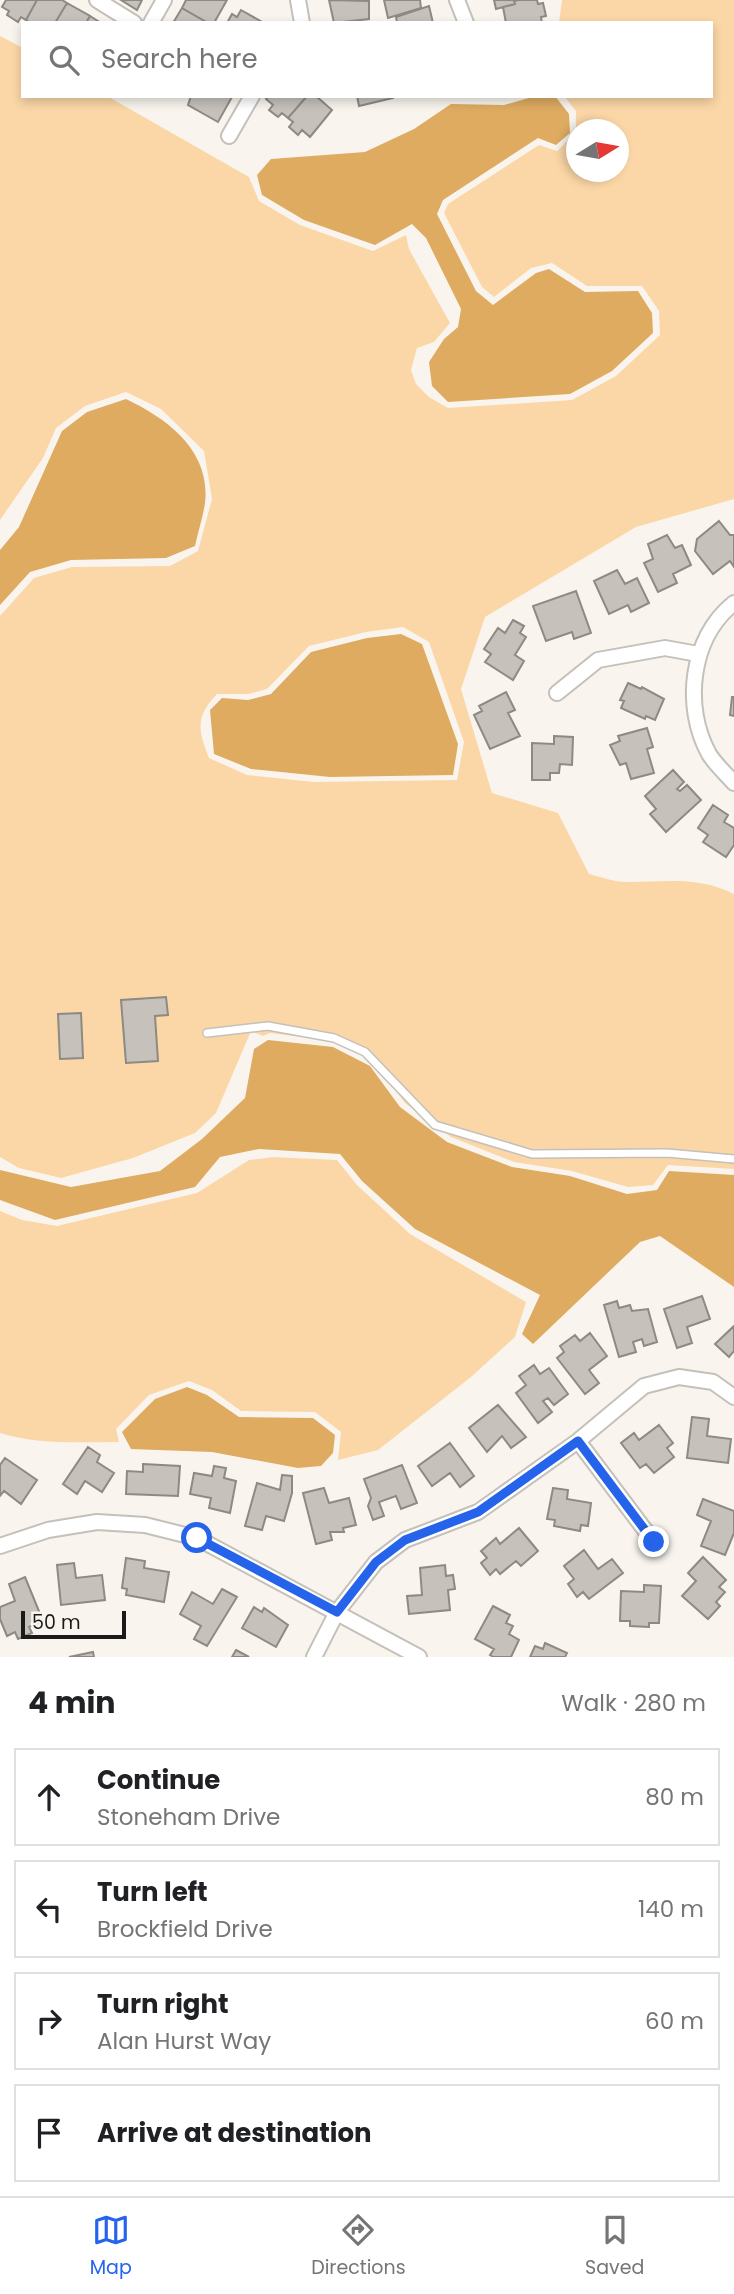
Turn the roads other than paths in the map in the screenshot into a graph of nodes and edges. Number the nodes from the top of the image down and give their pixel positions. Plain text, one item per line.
1 (97, 0) edge
2 (164, 0) edge
3 (298, 0) edge
4 (457, 0) edge
5 (131, 21) edge
6 (152, 21) edge
7 (302, 21) edge
8 (465, 21) edge
9 (251, 98) edge
10 (229, 136) dead end
11 (734, 603) edge
12 (698, 654) junction
13 (557, 693) dead end
14 (734, 783) edge
15 (207, 1033) dead end
16 (734, 1159) edge
17 (734, 1397) edge
18 (578, 1441) junction
19 (654, 1542) dead end
20 (0, 1546) edge
21 (337, 1612) junction
22 (314, 1657) edge
23 (419, 1657) edge

1 - 5 street
2 - 6 street
3 - 7 street
4 - 8 street
9 - 10 street
11 - 12 street
12 - 13 street
12 - 14 street
15 - 16 lane
17 - 18 street
18 - 19 street
18 - 21 street
20 - 21 street
21 - 22 street
21 - 23 street

